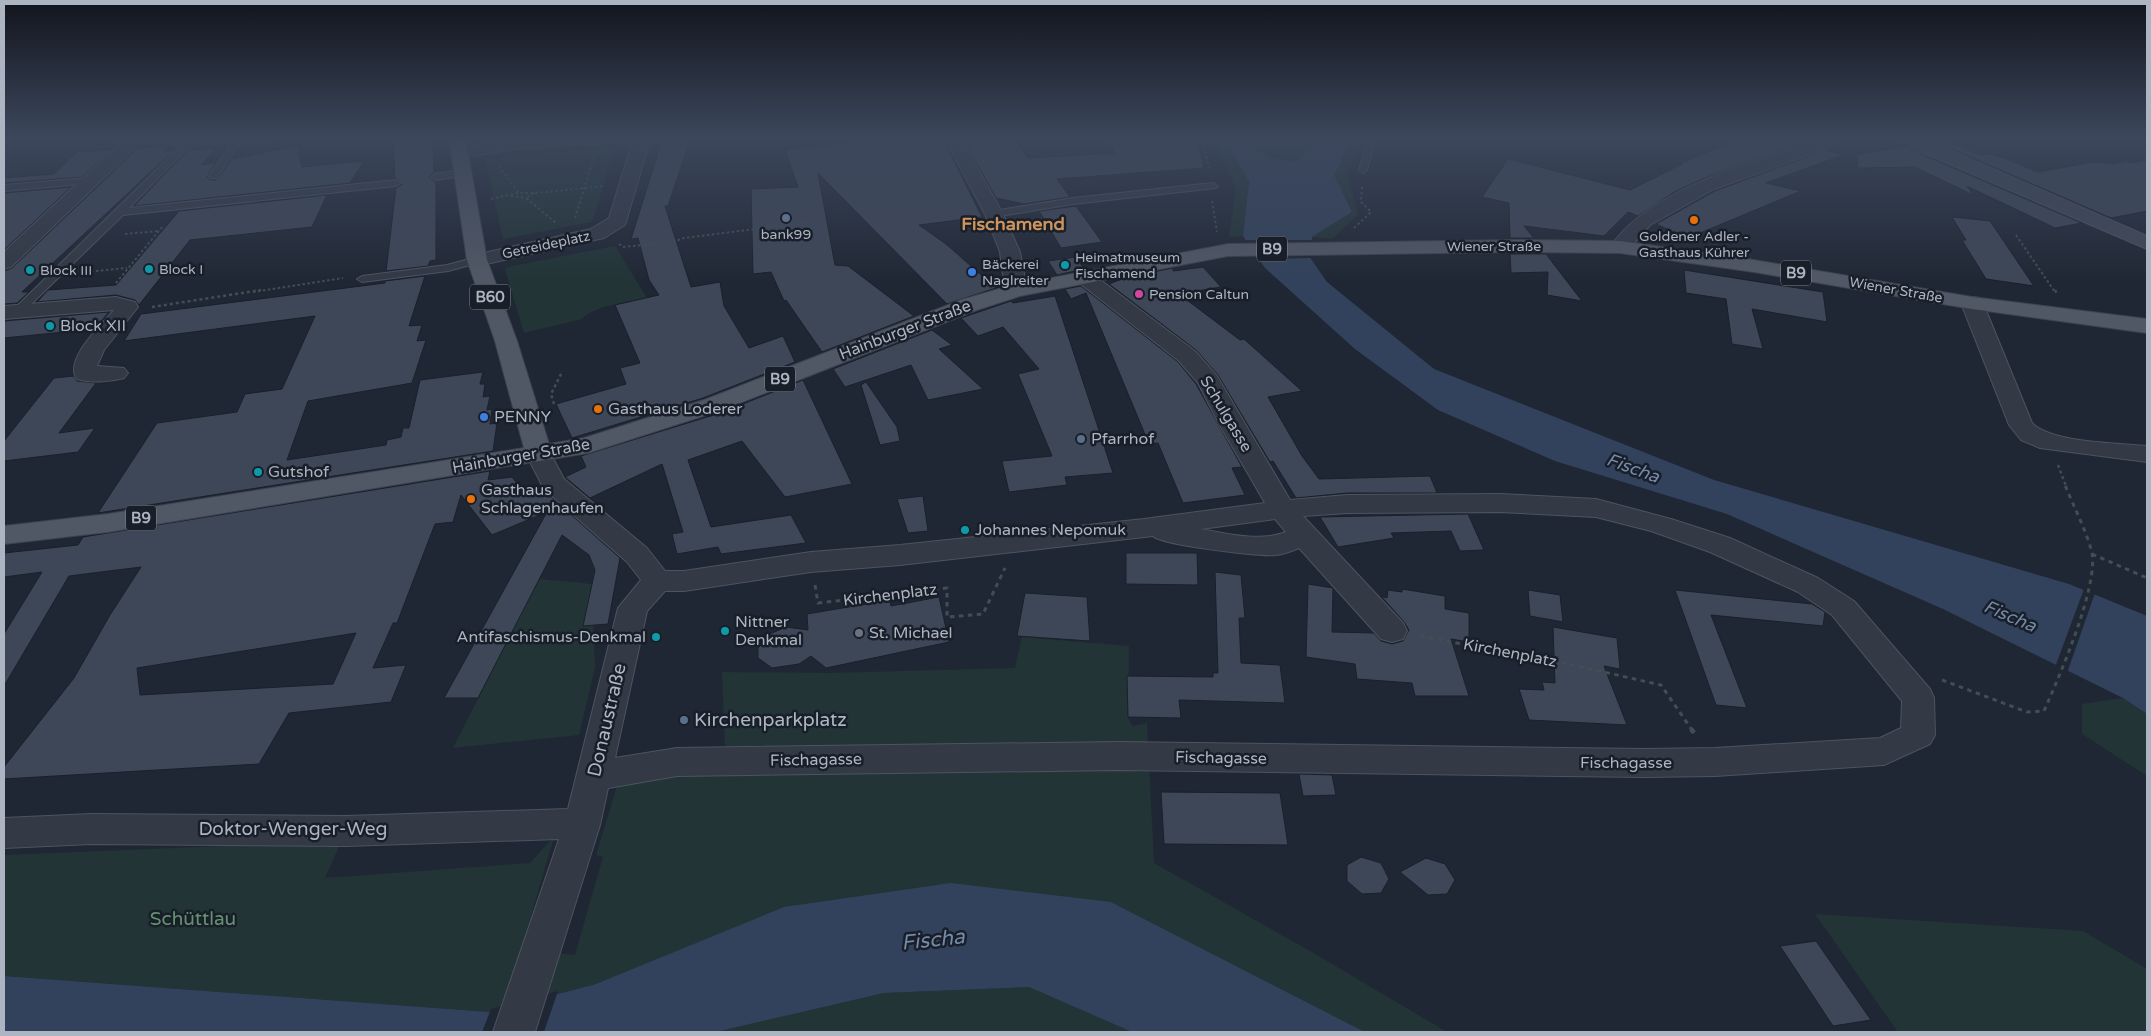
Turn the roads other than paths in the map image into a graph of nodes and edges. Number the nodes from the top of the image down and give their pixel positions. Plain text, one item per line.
1 (37, 185) edge
2 (85, 185) edge
3 (146, 185) edge
4 (383, 185) edge
5 (465, 185) edge
6 (628, 185) edge
7 (978, 185) edge
8 (1709, 185) edge
9 (2014, 185) edge
10 (1213, 186) road end
11 (4, 188) edge
12 (120, 212) junction
13 (994, 214) junction
14 (2147, 243) edge
15 (1620, 247) junction
16 (477, 260) junction
17 (4, 263) edge
18 (1084, 277) junction
19 (362, 279) road end
20 (1016, 290) junction
21 (1972, 303) junction
22 (11, 312) edge
23 (2147, 326) edge
24 (116, 373) dead end
25 (540, 454) junction
26 (2147, 454) edge
27 (1282, 509) junction
28 (1144, 528) junction
29 (4, 535) edge
30 (1304, 536) junction
31 (657, 581) junction
32 (1392, 631) road end
33 (594, 776) junction
34 (582, 825) junction
35 (4, 833) edge
36 (514, 1032) edge

1 - 11 lane
2 - 17 street
3 - 12 lane
4 - 12 lane
5 - 16 main road, B60
6 - 16 street, Getreideplatz
7 - 13 street
8 - 15 street
9 - 14 main road
10 - 13 lane
12 - 22 lane
13 - 20 street
15 - 18 main road, Wiener Straße / B9
15 - 21 main road, Wiener Straße / B9
16 - 19 lane
16 - 25 main road, B60
18 - 20 main road, Wiener Straße / B9
18 - 27 street, Schulgasse
20 - 25 main road, Hainburger Straße / B9
21 - 23 main road, Wiener Straße / B9
21 - 26 street
22 - 24 street
25 - 29 main road, Hainburger Straße / B9
25 - 31 street
27 - 28 street
27 - 30 street
27 - 33 street, Fischagasse
28 - 30 street
28 - 31 street
30 - 32 street
31 - 33 street, Donaustraße
33 - 34 street, Donaustraße
34 - 35 street, Doktor-Wenger-Weg
34 - 36 street, Donaustraße

